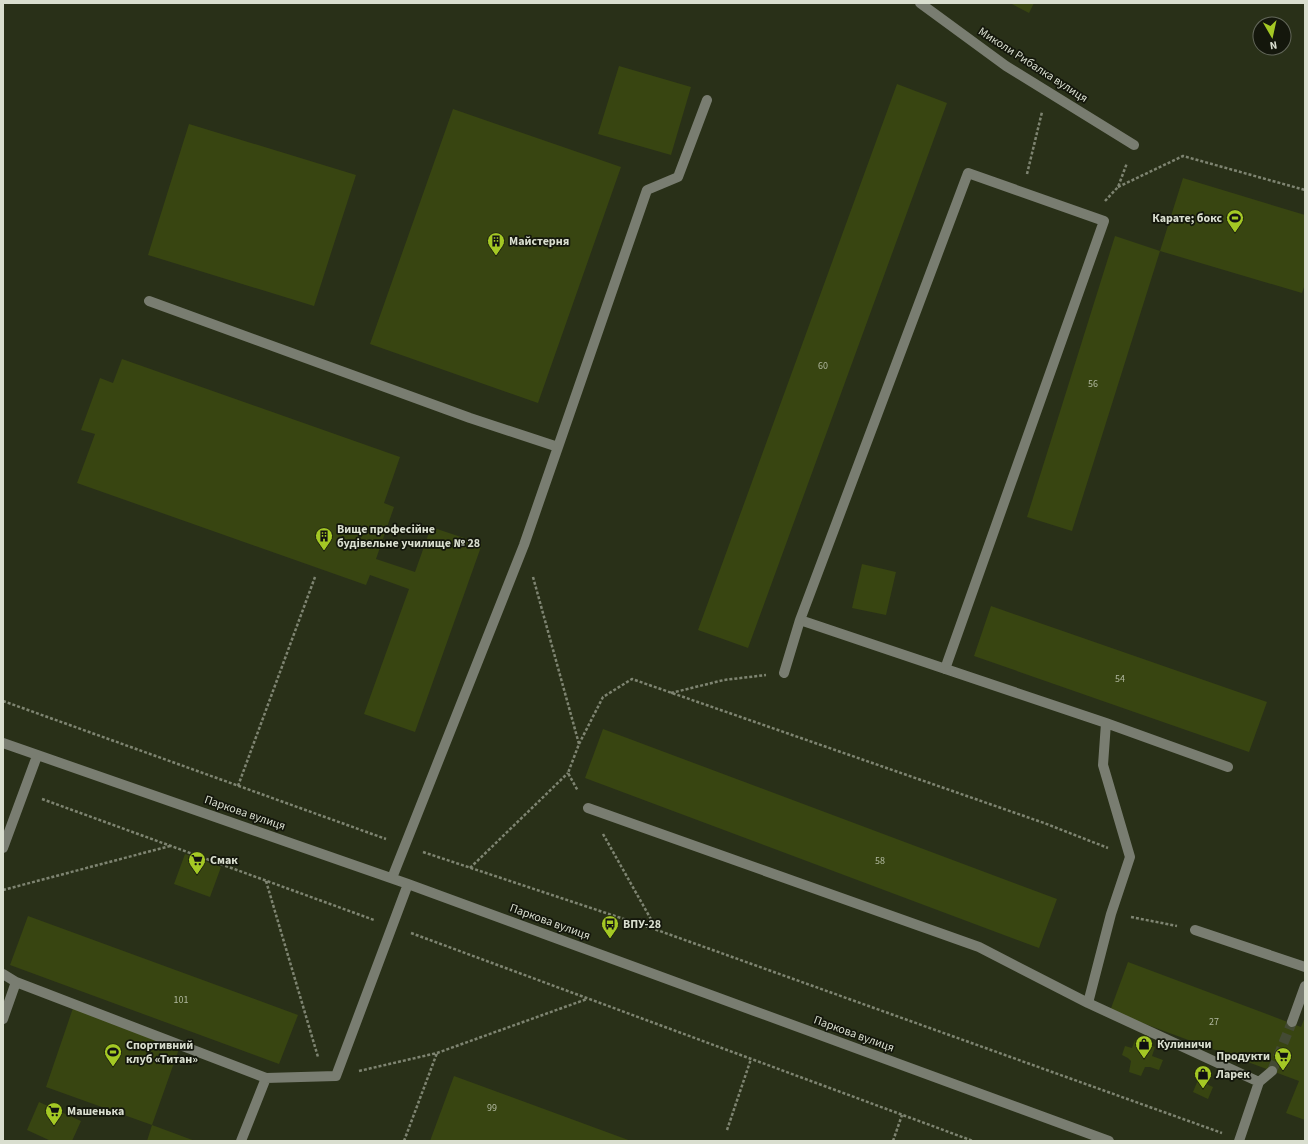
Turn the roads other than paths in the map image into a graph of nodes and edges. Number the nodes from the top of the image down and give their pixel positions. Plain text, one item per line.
1 (920, 3) edge
2 (707, 100) dead end
3 (1134, 145) road end
4 (149, 301) dead end
5 (558, 447) junction
6 (800, 620) junction
7 (945, 668) junction
8 (784, 672) road end
9 (1106, 723) junction
10 (3, 743) edge
11 (38, 756) junction
12 (1228, 767) dead end
13 (588, 808) road end
14 (3, 848) edge
15 (392, 878) junction
16 (408, 884) junction
17 (1195, 930) road end
18 (1305, 967) edge
19 (3, 974) edge
20 (16, 982) junction
21 (1305, 986) edge
22 (1088, 1003) junction
23 (3, 1019) edge
24 (1292, 1022) tunnel mouth
25 (1272, 1071) tunnel mouth
26 (266, 1078) junction
27 (1259, 1082) junction
28 (1094, 1138) edge
29 (1239, 1140) edge
30 (241, 1141) edge
31 (1109, 1141) edge

1 - 3 street, Миколи Рибалка вулиця
2 - 5 street
4 - 5 street
5 - 15 street
6 - 7 street
6 - 7 street
6 - 8 street
7 - 9 street
9 - 12 street
9 - 22 street
10 - 11 street, Паркова вулиця
11 - 14 street
11 - 15 street, Паркова вулиця
13 - 22 street
15 - 16 street, Паркова вулиця
16 - 26 street
16 - 28 street, Паркова вулиця
17 - 18 street
19 - 20 street
20 - 23 street
20 - 26 street
21 - 24 street
22 - 27 street
25 - 27 street
26 - 30 street
27 - 29 street
28 - 31 street, Паркова вулиця

